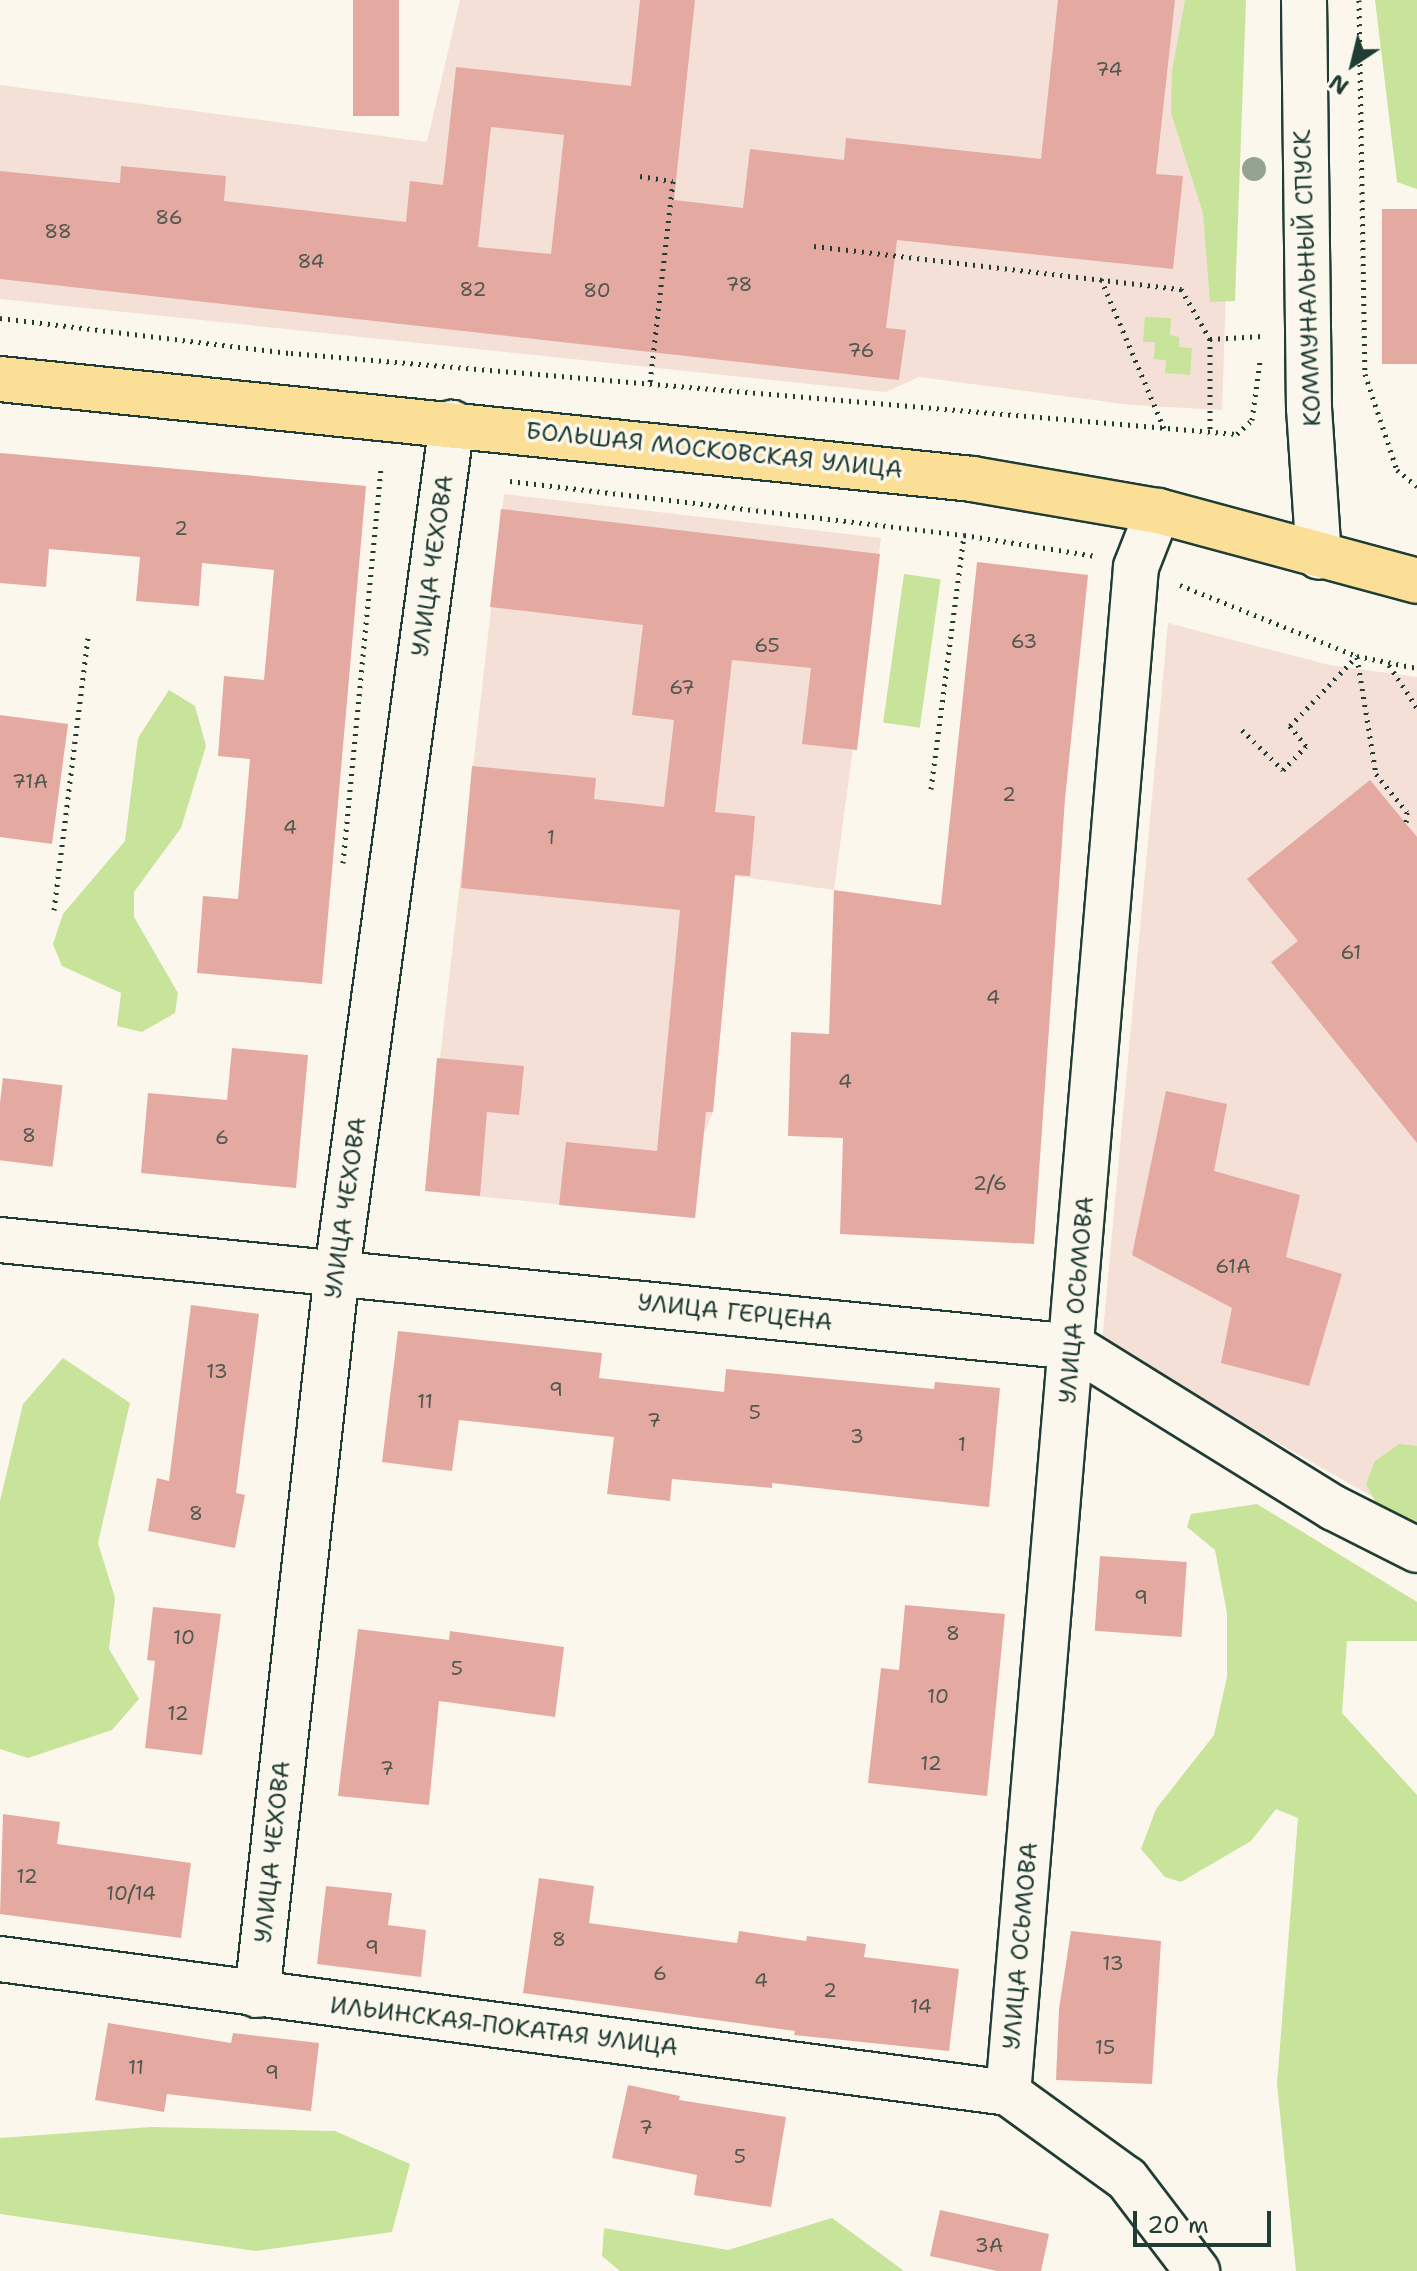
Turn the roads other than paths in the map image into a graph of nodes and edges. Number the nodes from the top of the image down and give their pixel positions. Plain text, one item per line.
1 (1304, 0) edge
2 (0, 379) edge
3 (452, 423) junction
4 (1158, 511) junction
5 (1319, 557) junction
6 (1417, 581) edge
7 (0, 1240) edge
8 (337, 1272) junction
9 (1074, 1347) junction
10 (1417, 1550) edge
11 (0, 1959) edge
12 (257, 1995) junction
13 (1008, 2093) junction
14 (1197, 2271) edge

1 - 5 street, КОММУНАЛЬНЫЙ СПУСК
2 - 3 main road, БОЛЬШАЯ МОСКОВСКАЯ УЛИЦА
3 - 4 main road, БОЛЬШАЯ МОСКОВСКАЯ УЛИЦА
3 - 8 street, УЛИЦА ЧЕХОВА
4 - 5 main road, БОЛЬШАЯ МОСКОВСКАЯ УЛИЦА
4 - 9 street, УЛИЦА ОСЬМОВА
5 - 6 main road, БОЛЬШАЯ МОСКОВСКАЯ УЛИЦА
7 - 8 street, УЛИЦА ГЕРЦЕНА
8 - 9 street, УЛИЦА ГЕРЦЕНА
8 - 12 street, УЛИЦА ЧЕХОВА
9 - 10 street, УЛИЦА ГЕРЦЕНА
9 - 13 street, УЛИЦА ОСЬМОВА
11 - 12 street, ИЛЬИНСКАЯ-ПОКАТАЯ УЛИЦА
12 - 13 street, ИЛЬИНСКАЯ-ПОКАТАЯ УЛИЦА
13 - 14 street

